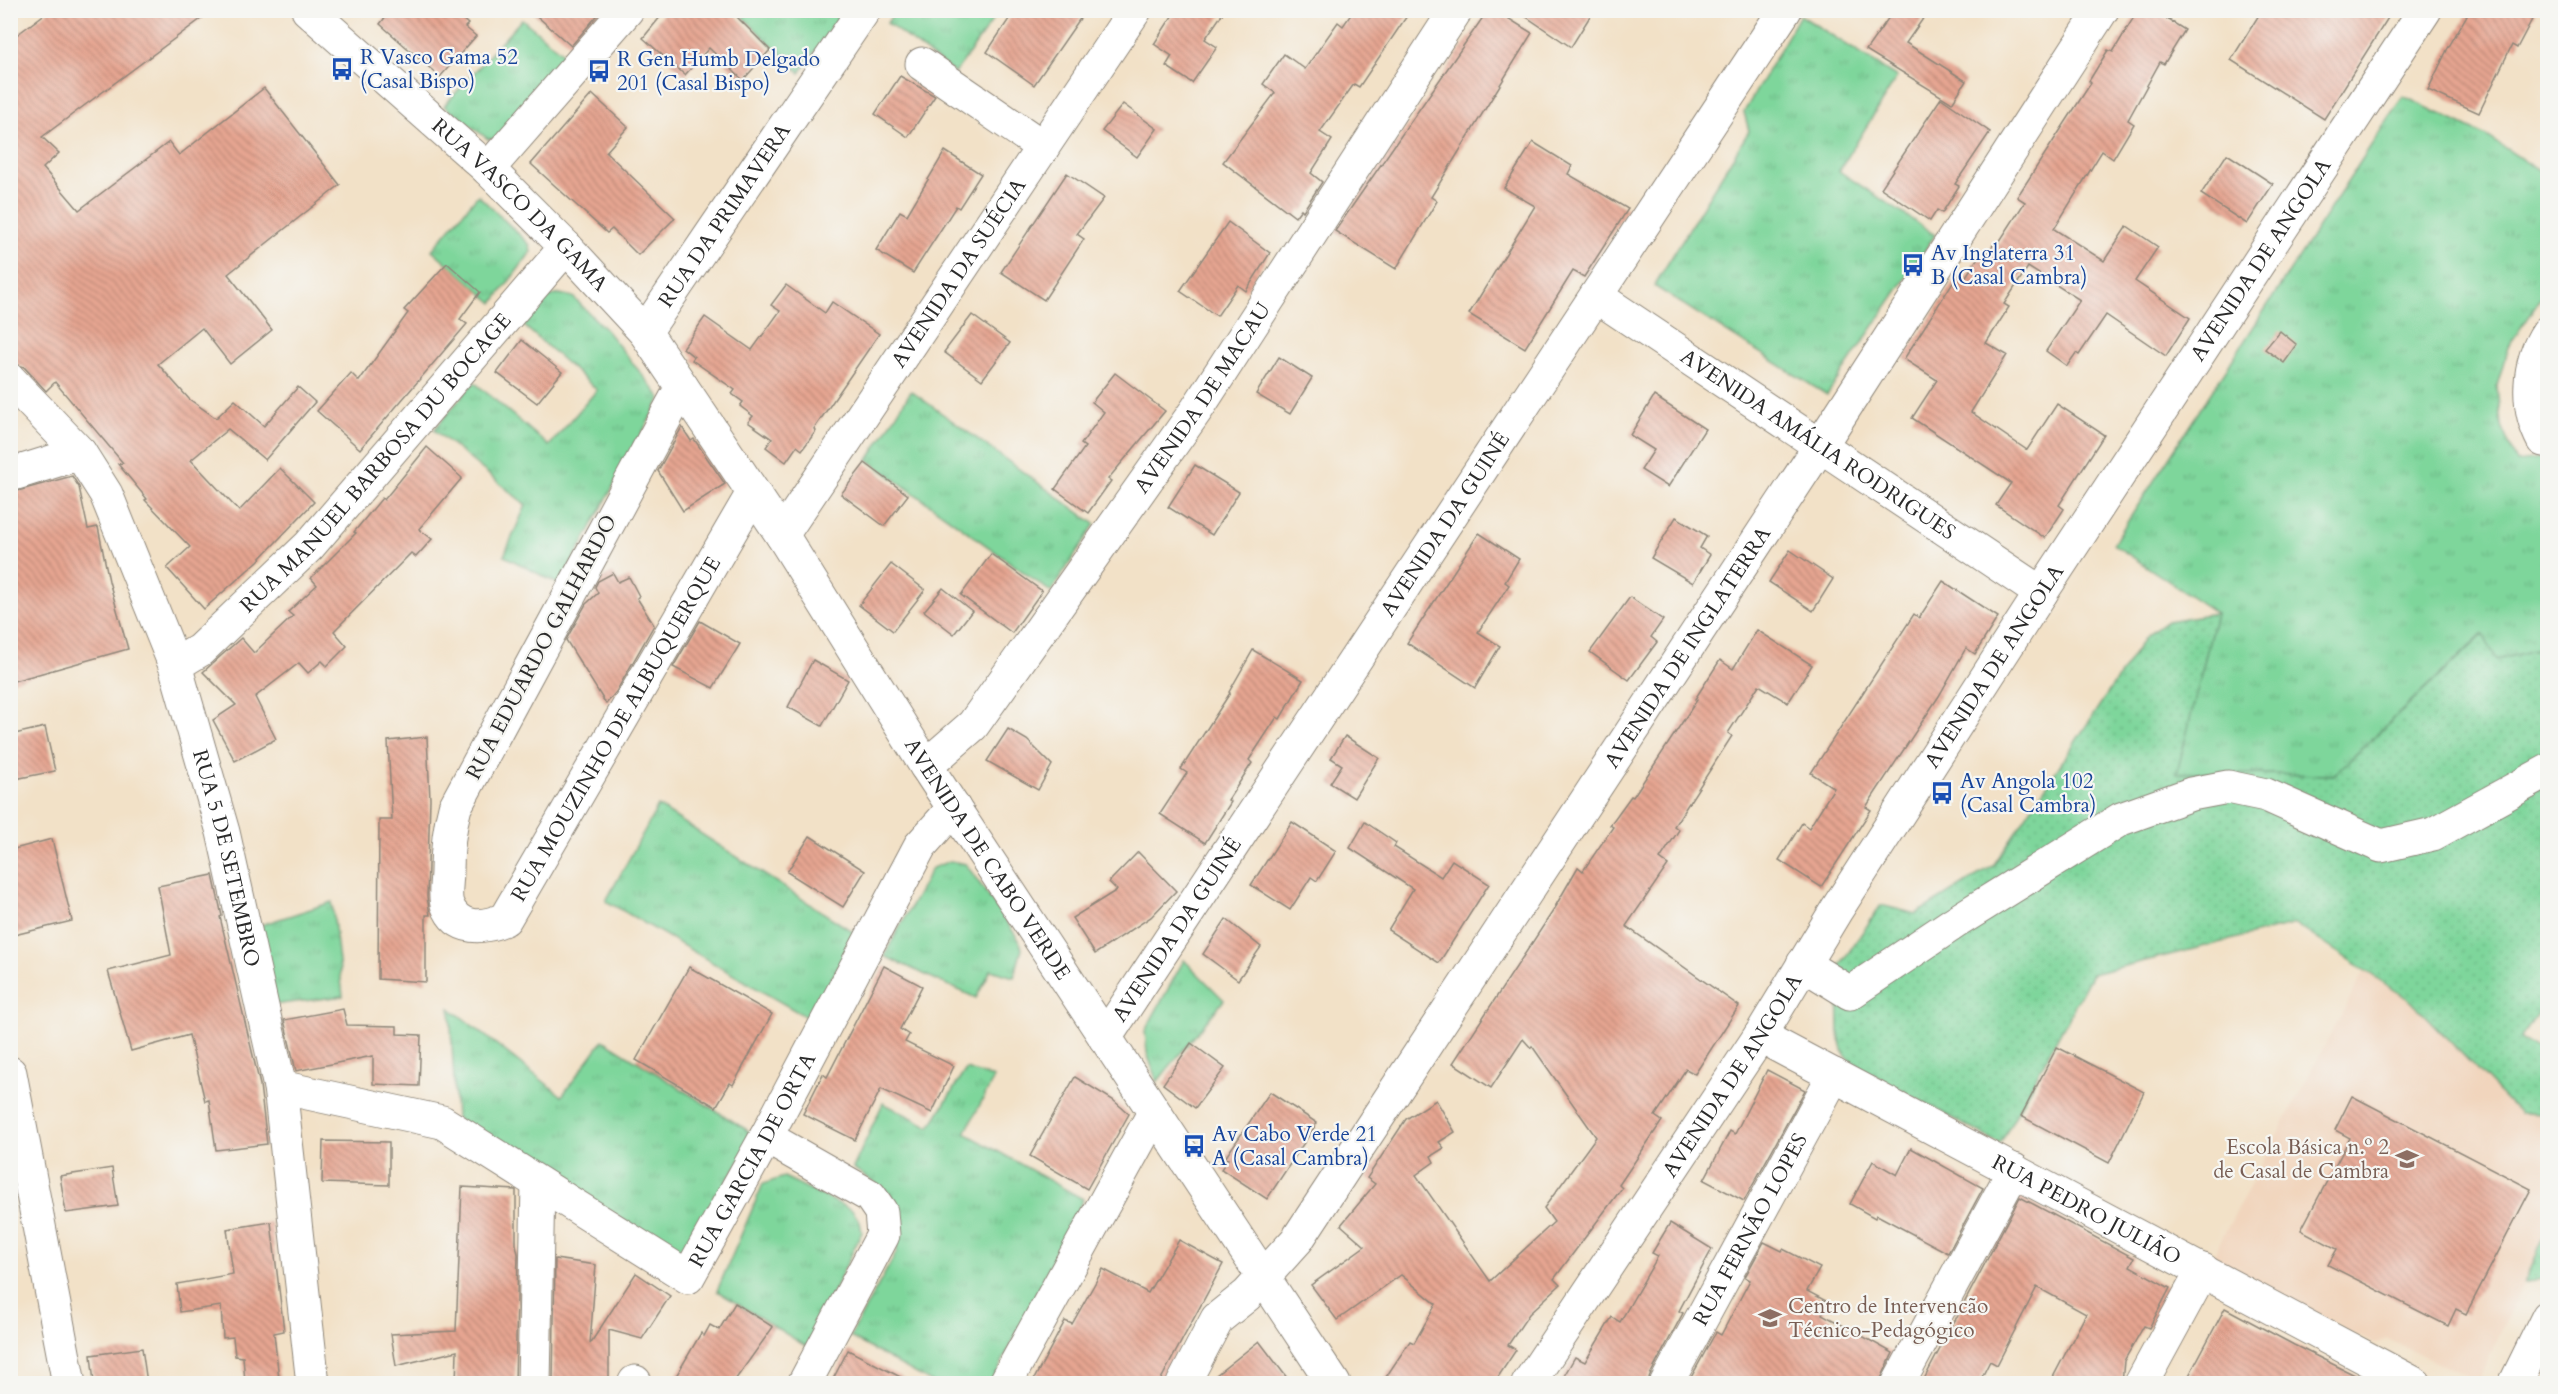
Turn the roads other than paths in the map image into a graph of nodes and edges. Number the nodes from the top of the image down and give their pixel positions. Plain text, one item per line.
1 (308, 10) edge
2 (627, 10) edge
3 (864, 10) edge
4 (1135, 10) edge
5 (1456, 10) edge
6 (1785, 10) edge
7 (2102, 10) edge
8 (2425, 10) edge
9 (922, 64) dead end
10 (1043, 147) junction
11 (488, 169) junction
12 (566, 247) junction
13 (1596, 296) junction
14 (645, 332) junction
15 (2547, 332) edge
16 (10, 380) edge
17 (682, 387) junction
18 (2543, 440) dead end
19 (1820, 446) junction
20 (80, 453) junction
21 (10, 475) edge
22 (753, 493) junction
23 (782, 535) junction
24 (2041, 593) junction
25 (174, 665) junction
26 (926, 766) junction
27 (2547, 771) edge
28 (954, 808) junction
29 (456, 918) joint
30 (1803, 964) junction
31 (1760, 1036) junction
32 (1105, 1038) junction
33 (10, 1073) edge
34 (1834, 1076) junction
35 (280, 1087) junction
36 (1154, 1113) junction
37 (766, 1137) junction
38 (2014, 1170) junction
39 (538, 1183) junction
40 (2203, 1270) junction
41 (1263, 1277) junction
42 (2547, 1317) edge
43 (69, 1383) edge
44 (313, 1383) edge
45 (534, 1383) edge
46 (804, 1383) edge
47 (1005, 1383) edge
48 (1183, 1383) edge
49 (1334, 1383) edge
50 (1528, 1383) edge
51 (1666, 1383) edge
52 (1898, 1383) edge
53 (2140, 1383) edge
54 (2415, 1383) edge
55 (2515, 1383) edge

1 - 11 street, RUA VASCO DA GAMA
2 - 11 street
3 - 14 street, RUA DA PRIMAVERA
4 - 10 street, AVENIDA DA SUÉCIA
5 - 26 street, AVENIDA DE MACAU
6 - 13 street, AVENIDA DA GUINÉ
7 - 19 street, AVENIDA DE INGLATERRA
8 - 24 street, AVENIDA DE ANGOLA
9 - 10 street
10 - 23 street, AVENIDA DA SUÉCIA
11 - 12 street, RUA VASCO DA GAMA
12 - 14 street, RUA VASCO DA GAMA
12 - 25 street, RUA MANUEL BARBOSA DU BOCAGE
13 - 19 street, AVENIDA AMÁLIA RODRIGUES
13 - 32 street, AVENIDA DA GUINÉ
14 - 17 street, AVENIDA DE CABO VERDE
15 - 18 street
16 - 20 street, RUA 5 DE SETEMBRO
17 - 22 street, AVENIDA DE CABO VERDE
17 - 29 street, RUA EDUARDO GALHARDO
19 - 24 street, AVENIDA AMÁLIA RODRIGUES
19 - 41 street, AVENIDA DE INGLATERRA
20 - 21 street
20 - 25 street, RUA 5 DE SETEMBRO
22 - 23 street, AVENIDA DE CABO VERDE
22 - 29 street, RUA MOUZINHO DE ALBUQUERQUE
23 - 26 street, AVENIDA DE CABO VERDE
24 - 30 street, AVENIDA DE ANGOLA
25 - 35 street, RUA 5 DE SETEMBRO
26 - 28 street, AVENIDA DE CABO VERDE
27 - 30 street
28 - 32 street, AVENIDA DE CABO VERDE
28 - 37 street, RUA GARCIA DE ORTA
30 - 31 street, AVENIDA DE ANGOLA
31 - 34 street, RUA PEDRO JULIÃO
31 - 50 street, AVENIDA DE ANGOLA
32 - 36 street, AVENIDA DE CABO VERDE
33 - 43 street
34 - 38 street, RUA PEDRO JULIÃO
34 - 51 street, RUA FERNÃO LOPES
35 - 39 street, RUA GARCIA DE ORTA
35 - 44 street, RUA 5 DE SETEMBRO
36 - 41 street, AVENIDA DE CABO VERDE
36 - 47 street
37 - 39 street, RUA GARCIA DE ORTA
37 - 46 street
38 - 40 street, RUA PEDRO JULIÃO
38 - 52 street
39 - 45 street
40 - 53 street
40 - 54 street, RUA PEDRO JULIÃO
41 - 48 street, AVENIDA DE INGLATERRA
41 - 49 street, AVENIDA DE CABO VERDE
42 - 55 street

